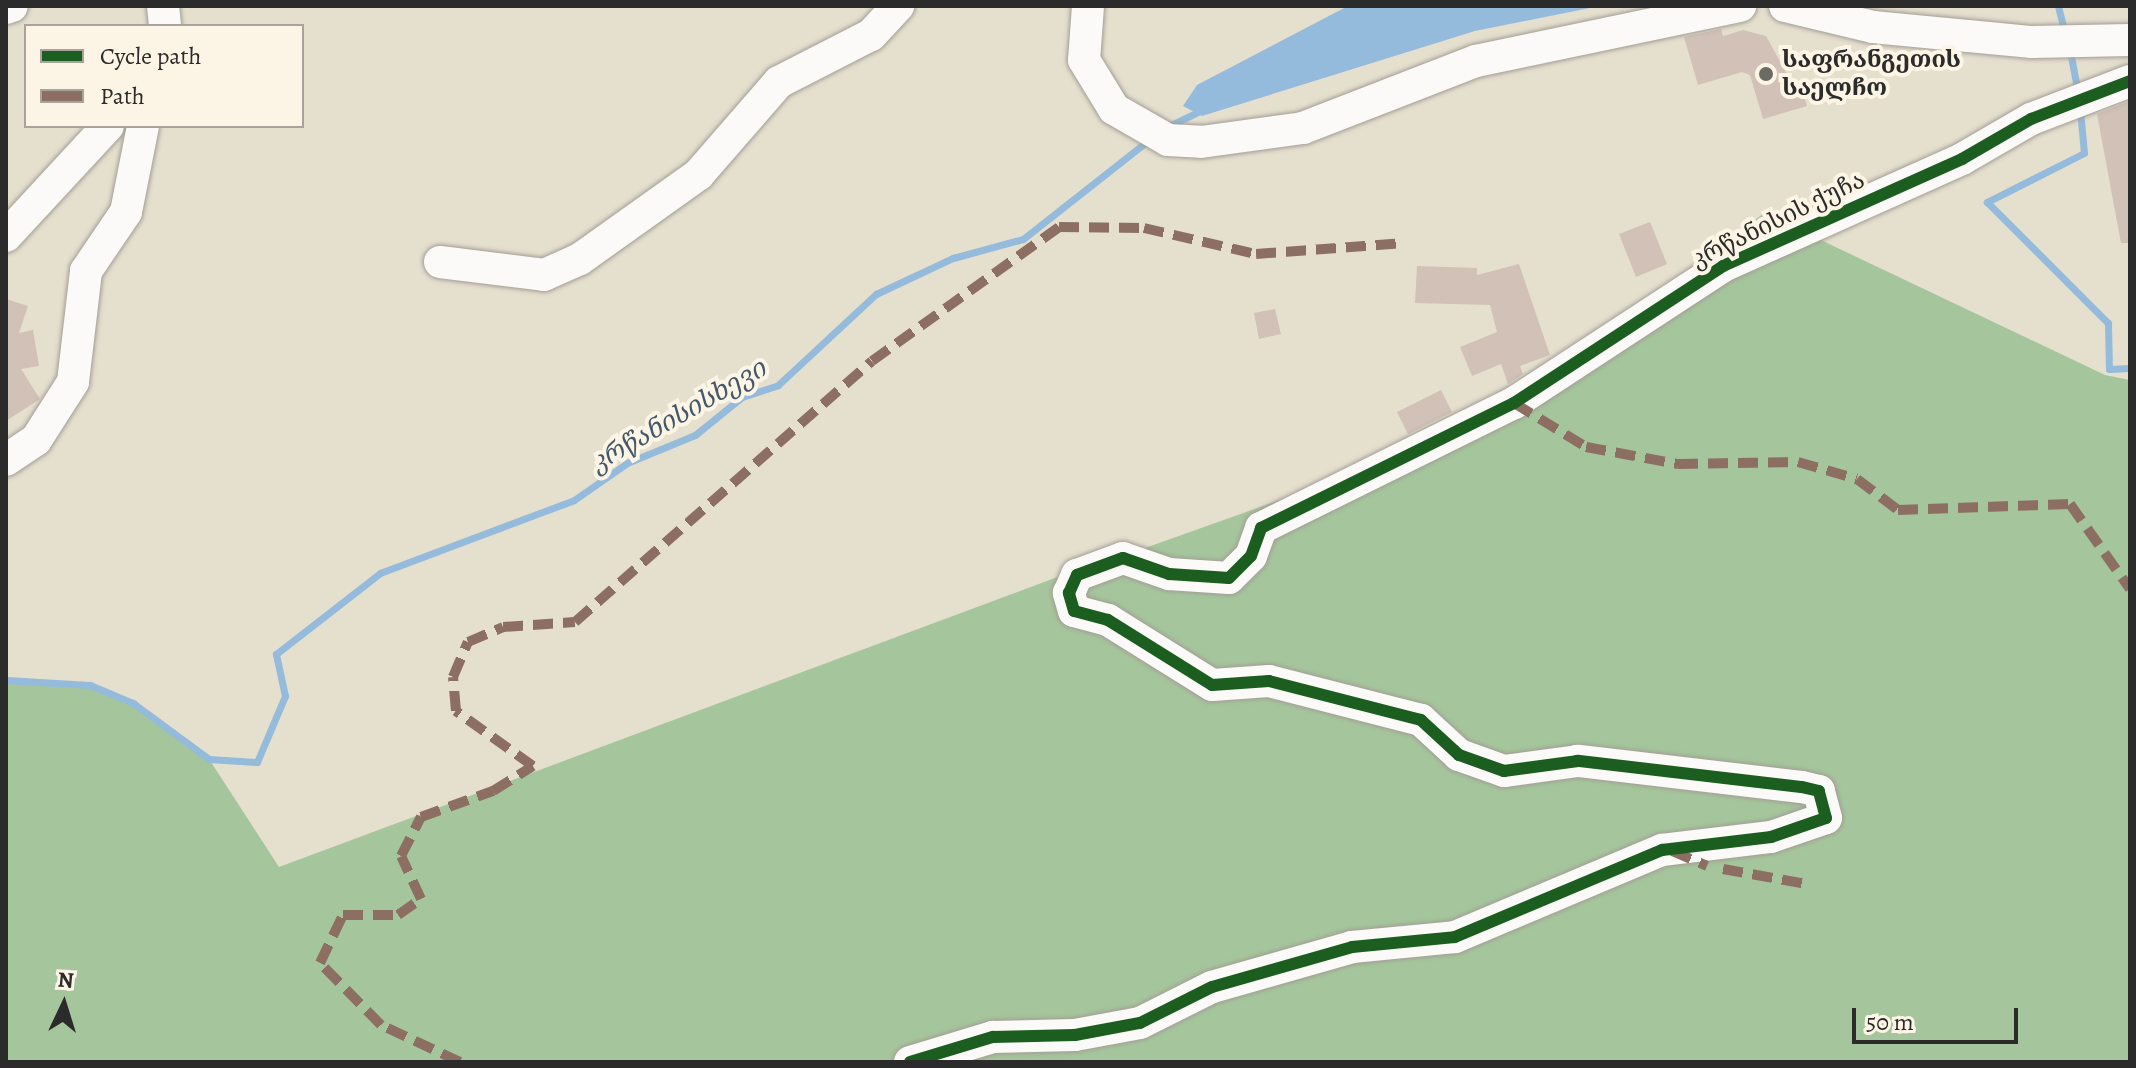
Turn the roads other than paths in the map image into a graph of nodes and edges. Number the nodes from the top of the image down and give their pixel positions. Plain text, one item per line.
1 (12, 6) edge
2 (898, 6) edge
3 (1088, 6) edge
4 (1740, 6) edge
5 (1785, 6) edge
6 (6, 8) edge
7 (2130, 40) edge
8 (2121, 84) edge
9 (106, 128) edge
10 (143, 128) edge
11 (6, 236) edge
12 (440, 262) dead end
13 (6, 460) edge
14 (910, 1062) edge

1 - 6 street
2 - 12 street
3 - 4 street
5 - 7 street
8 - 14 street, კრწანისის ქუჩა
9 - 11 street
10 - 13 street

